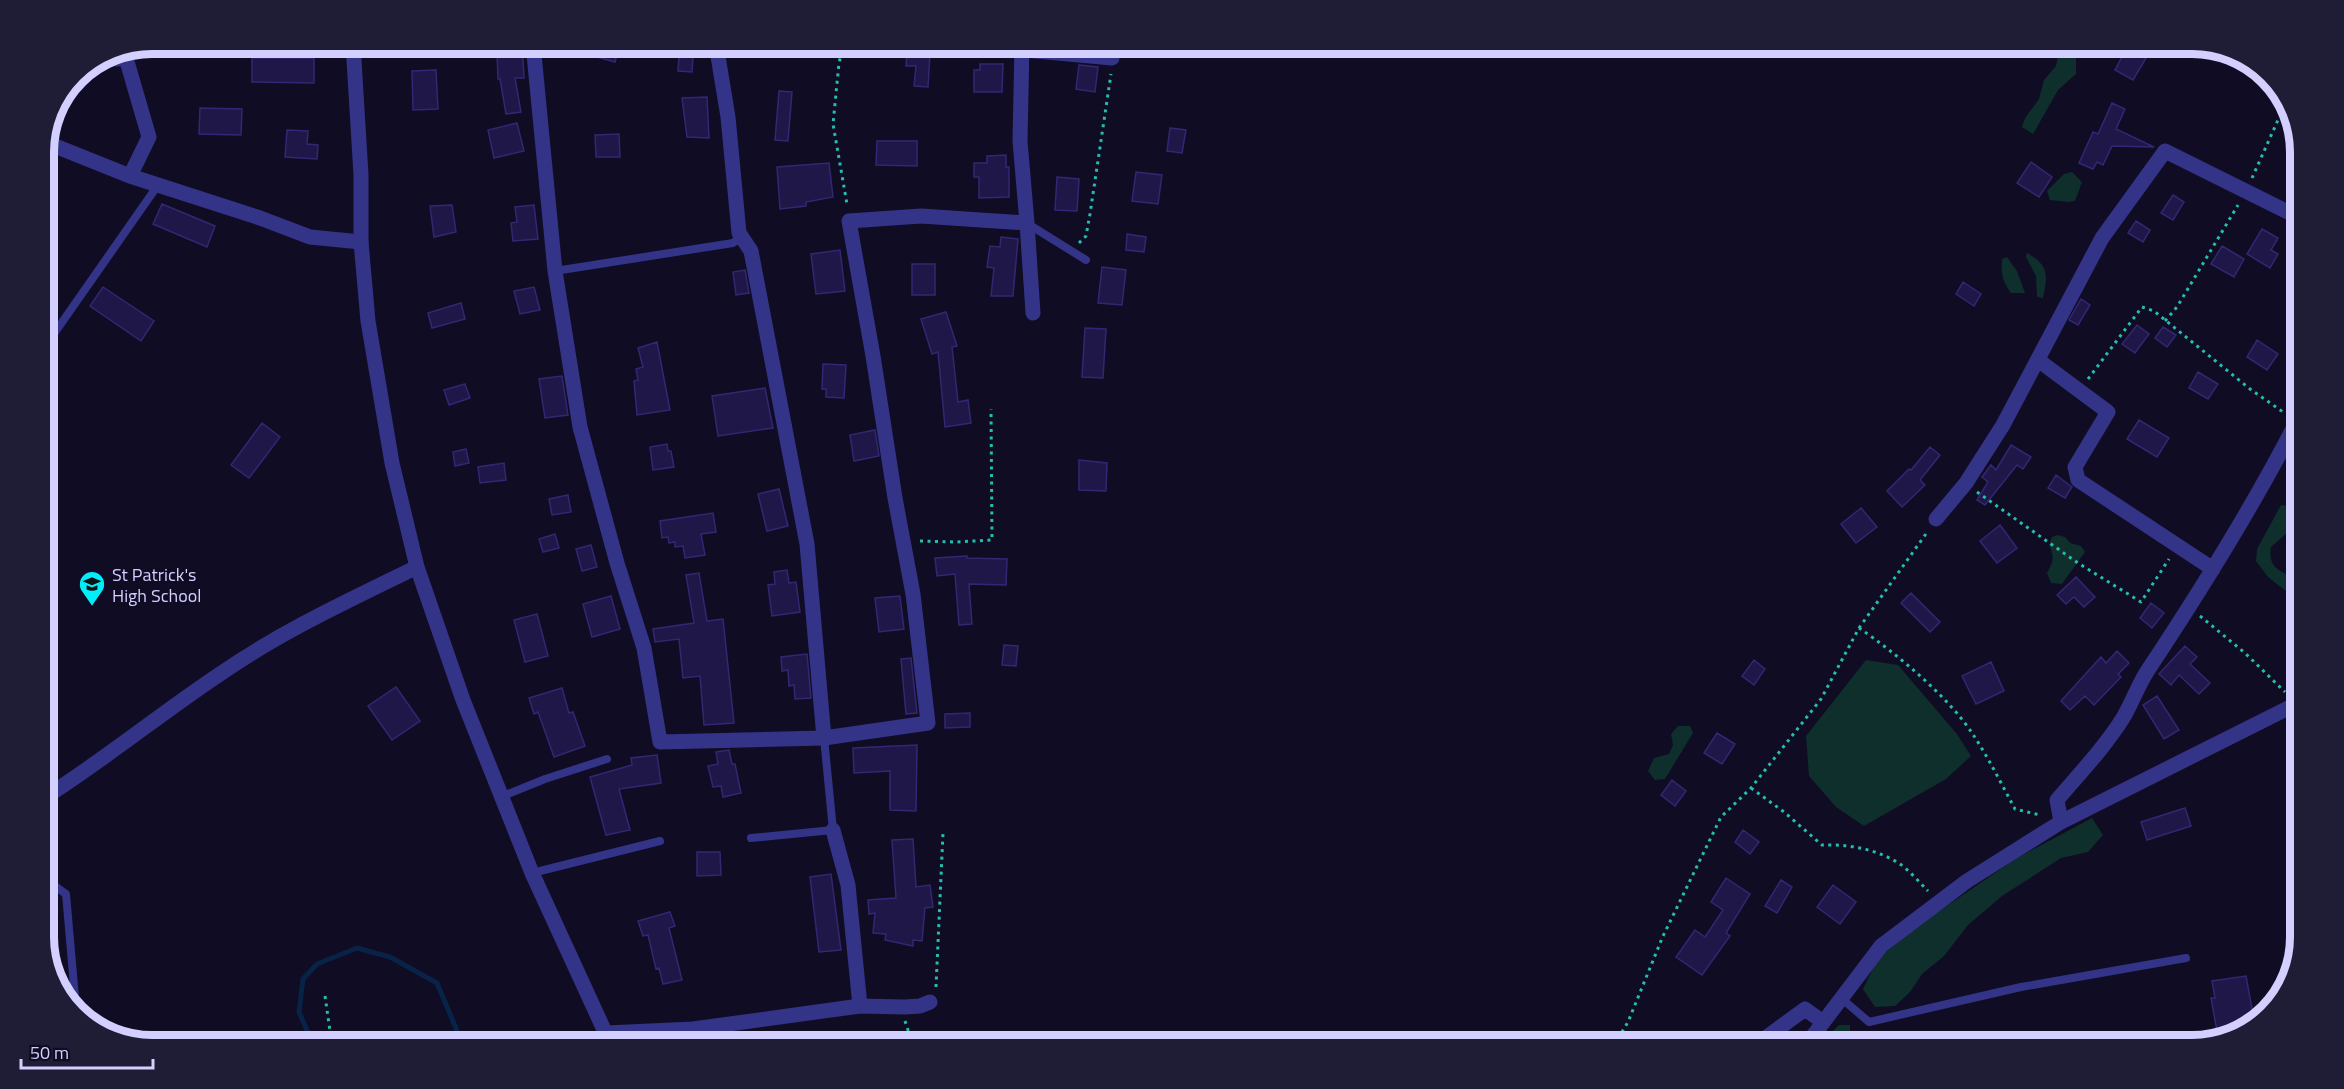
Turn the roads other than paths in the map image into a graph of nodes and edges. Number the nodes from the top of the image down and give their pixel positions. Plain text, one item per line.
1 (354, 54) edge
2 (534, 54) edge
3 (718, 54) edge
4 (1022, 54) edge
5 (1079, 54) edge
6 (130, 57) edge
7 (1112, 58) road end
8 (54, 146) edge
9 (130, 176) junction
10 (158, 185) junction
11 (2290, 213) edge
12 (1027, 223) junction
13 (741, 237) junction
14 (361, 242) junction
15 (1086, 260) dead end
16 (555, 271) junction
17 (1033, 313) dead end
18 (54, 334) edge
19 (2038, 360) junction
20 (2290, 435) edge
21 (1936, 519) road end
22 (417, 567) junction
23 (2213, 569) junction
24 (2290, 707) edge
25 (824, 738) junction
26 (607, 759) dead end
27 (54, 792) edge
28 (503, 796) junction
29 (2060, 814) junction
30 (833, 830) junction
31 (751, 838) dead end
32 (660, 841) dead end
33 (532, 873) junction
34 (54, 885) edge
35 (2186, 958) dead end
36 (75, 997) edge
37 (1841, 998) junction
38 (930, 1002) road end
39 (860, 1006) junction
40 (1823, 1022) junction
41 (606, 1035) edge
42 (642, 1035) edge
43 (1771, 1035) edge
44 (1814, 1035) edge

1 - 14 street
2 - 16 street
3 - 13 street
4 - 12 street
5 - 7 street
6 - 9 street
8 - 9 street
9 - 10 street
10 - 14 street
10 - 18 lane
11 - 19 street
12 - 15 lane
12 - 17 street
12 - 25 street
13 - 16 lane
13 - 25 street
14 - 22 street
16 - 25 street
19 - 21 street
19 - 23 street
20 - 23 street
22 - 27 street
22 - 28 street
23 - 29 street
24 - 29 street
25 - 30 lane
26 - 28 lane
28 - 33 street
29 - 37 street
30 - 31 lane
30 - 39 street
32 - 33 lane
33 - 41 street
34 - 36 lane
35 - 37 lane
37 - 40 street
38 - 39 street
39 - 42 street
40 - 43 street
40 - 44 street

